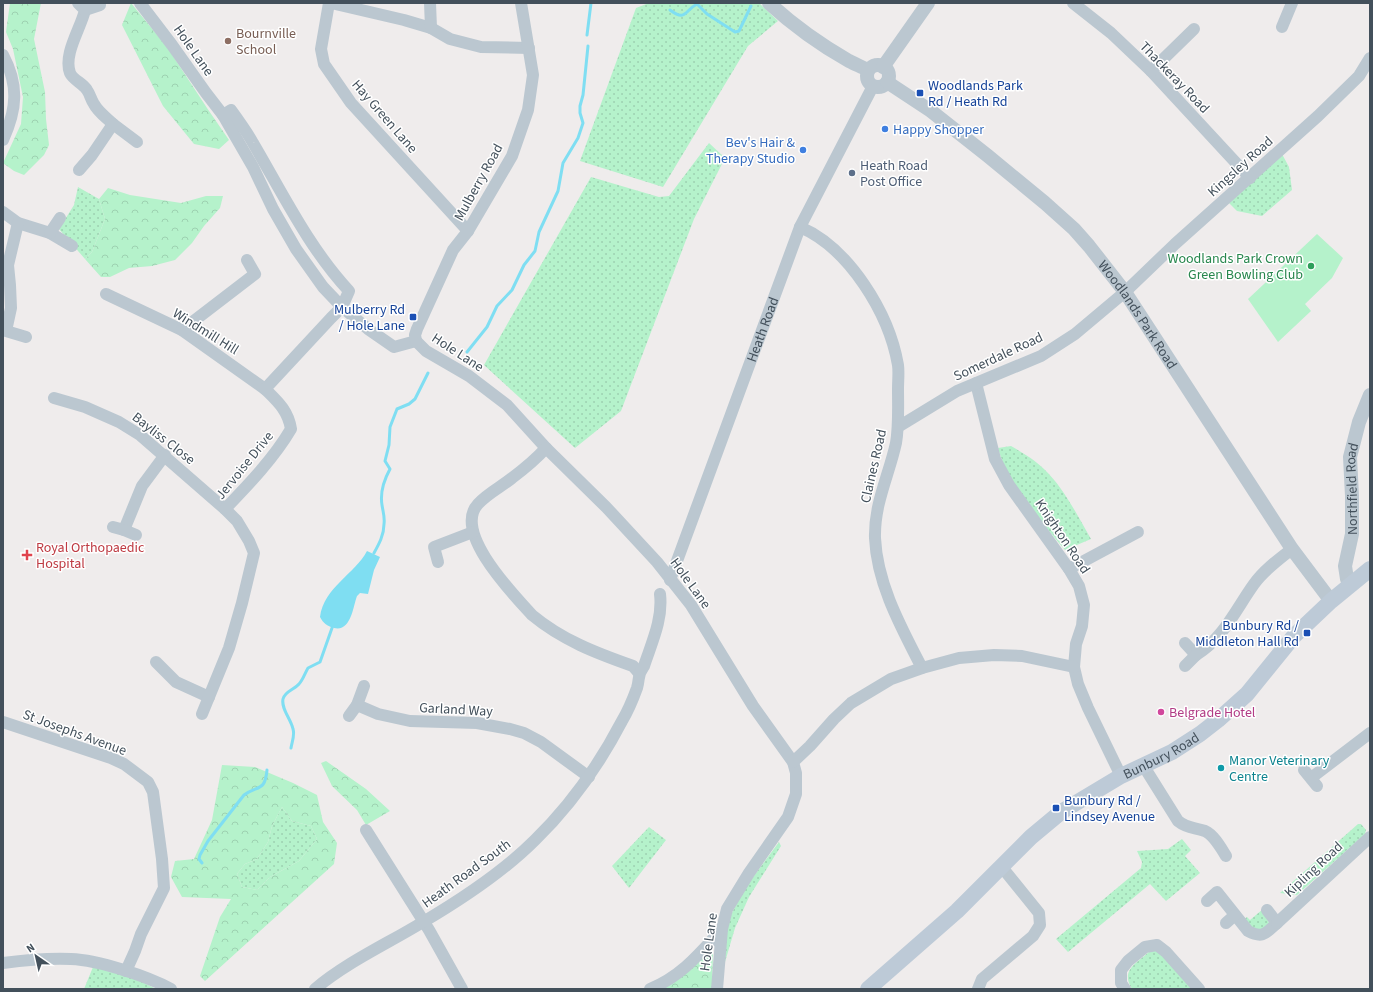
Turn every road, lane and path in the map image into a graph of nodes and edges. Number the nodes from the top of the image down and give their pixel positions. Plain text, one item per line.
1 (140, 3) edge
2 (330, 3) edge
3 (430, 3) edge
4 (521, 3) edge
5 (769, 3) edge
6 (928, 3) edge
7 (1073, 3) edge
8 (1292, 3) edge
9 (100, 5) dead end
10 (82, 7) edge
11 (1282, 27) dead end
12 (431, 28) junction
13 (1194, 29) dead end
14 (529, 48) junction
15 (3, 55) edge
16 (1370, 58) edge
17 (884, 67) junction
18 (868, 70) junction
19 (1151, 71) junction
20 (887, 82) junction
21 (873, 86) junction
22 (223, 115) junction
23 (113, 124) junction
24 (3, 140) edge
25 (137, 142) dead end
26 (79, 170) dead end
27 (1250, 178) junction
28 (3, 212) edge
29 (60, 218) dead end
30 (18, 223) junction
31 (800, 227) junction
32 (468, 230) junction
33 (50, 232) junction
34 (72, 246) dead end
35 (247, 260) dead end
36 (1125, 292) junction
37 (106, 294) dead end
38 (342, 307) junction
39 (182, 330) junction
40 (5, 336) edge
41 (26, 337) dead end
42 (416, 341) junction
43 (976, 384) junction
44 (265, 388) junction
45 (1370, 395) edge
46 (54, 398) dead end
47 (898, 427) junction
48 (546, 448) junction
49 (165, 455) junction
50 (224, 509) junction
51 (473, 532) junction
52 (1138, 532) dead end
53 (136, 535) dead end
54 (1292, 549) junction
55 (438, 562) dead end
56 (1069, 569) junction
57 (1370, 569) edge
58 (670, 580) junction
59 (1350, 584) junction
60 (660, 594) dead end
61 (1331, 601) junction
62 (1185, 643) dead end
63 (1196, 655) junction
64 (156, 662) dead end
65 (1185, 666) dead end
66 (1074, 667) junction
67 (922, 668) junction
68 (639, 673) junction
69 (364, 686) dead end
70 (209, 697) junction
71 (357, 705) junction
72 (202, 714) dead end
73 (349, 716) dead end
74 (3, 722) edge
75 (1370, 733) edge
76 (793, 762) junction
77 (1143, 765) junction
78 (1121, 776) junction
79 (589, 777) junction
80 (1311, 778) dead end
81 (366, 830) dead end
82 (1370, 836) edge
83 (1226, 856) dead end
84 (1001, 866) junction
85 (1207, 901) dead end
86 (1267, 910) dead end
87 (423, 922) junction
88 (1277, 923) junction
89 (722, 929) junction
90 (3, 962) edge
91 (126, 971) junction
92 (171, 989) edge
93 (315, 989) edge
94 (462, 989) edge
95 (650, 989) edge
96 (717, 989) edge
97 (868, 989) edge
98 (978, 989) edge
99 (1125, 989) edge
100 (1199, 989) edge

1 - 22 street, Hole Lane
2 - 12 street
2 - 32 street, Hay Green Lane
3 - 12 street
4 - 14 street, Mulberry Road
5 - 18 street
6 - 17 street
7 - 19 street, Thackeray Road
8 - 11 street
9 - 10 street
10 - 23 street
12 - 14 street
13 - 19 street
14 - 32 street, Mulberry Road
15 - 24 street
16 - 27 street, Kingsley Road
17 - 18 street
17 - 20 street
18 - 21 street
19 - 27 street, Thackeray Road
20 - 21 street
20 - 36 street, Woodlands Park Road
21 - 31 street, Heath Road
22 - 38 street, Hole Lane
22 - 38 street
23 - 25 street
23 - 26 street
27 - 36 street, Kingsley Road
28 - 30 street
29 - 33 street
30 - 33 street
30 - 40 street
31 - 47 street, Claines Road
31 - 58 street, Heath Road
32 - 42 street, Mulberry Road
33 - 34 street
35 - 39 street
36 - 43 street, Somerdale Road
36 - 54 street, Woodlands Park Road
37 - 39 street, Windmill Hill
38 - 42 street, Hole Lane
38 - 44 street
39 - 44 street, Windmill Hill
40 - 41 street
42 - 48 street, Hole Lane
43 - 47 street, Somerdale Road
43 - 56 street, Knighton Road
44 - 50 street, Jervoise Drive
45 - 59 street, Northfield Road
46 - 49 street, Bayliss Close
47 - 67 street, Claines Road
48 - 51 street
48 - 58 street, Hole Lane
49 - 50 street, Bayliss Close
49 - 53 street
50 - 70 street, Jervoise Drive
51 - 55 street
51 - 68 street
52 - 56 street
54 - 61 street, Woodlands Park Road
54 - 63 street
56 - 66 street, Knighton Road
57 - 59 main road, Bunbury Road
58 - 76 street, Hole Lane
59 - 61 main road, Bunbury Road
60 - 68 street, Heath Road South
61 - 77 main road, Bunbury Road
62 - 63 street
63 - 65 street
64 - 70 street
66 - 67 street
66 - 78 street, Knighton Road
67 - 76 street
68 - 79 street, Heath Road South
69 - 71 street
70 - 72 street, Jervoise Drive
71 - 73 street
71 - 79 street, Garland Way
74 - 91 street, St Josephs Avenue
75 - 80 street
76 - 89 street, Hole Lane
77 - 78 main road, Bunbury Road
77 - 83 street
78 - 84 main road, Bunbury Road
79 - 87 street, Heath Road South
81 - 87 street
82 - 88 street, Kipling Road
84 - 97 main road, Bunbury Road
84 - 98 street
85 - 88 street, Kipling Road
86 - 88 street
87 - 93 street, Heath Road South
87 - 94 street
89 - 95 street
89 - 96 street, Hole Lane
90 - 91 street
91 - 92 street
99 - 100 street

